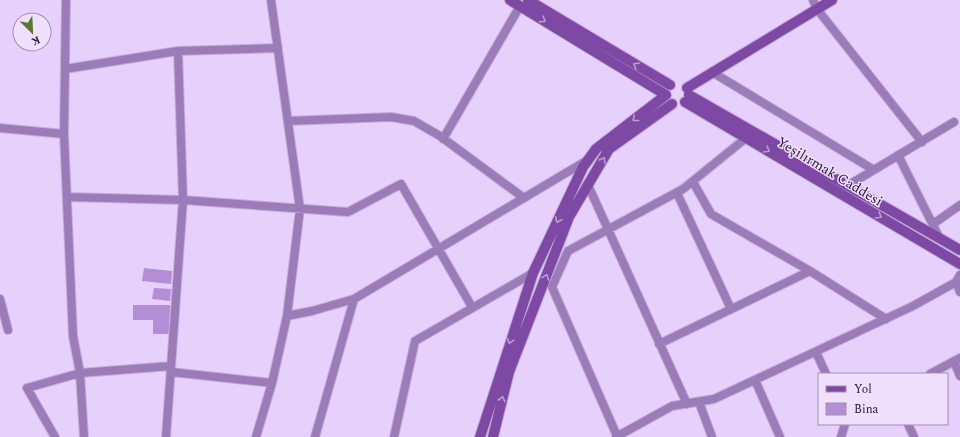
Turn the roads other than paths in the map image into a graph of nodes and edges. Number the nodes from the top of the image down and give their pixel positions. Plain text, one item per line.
1 (66, 0) edge
2 (271, 0) edge
3 (510, 0) edge
4 (832, 0) edge
5 (524, 3) edge
6 (815, 4) edge
7 (278, 48) junction
8 (178, 51) junction
9 (65, 69) junction
10 (712, 72) junction
11 (670, 85) junction
12 (666, 95) junction
13 (687, 95) junction
14 (672, 104) junction
15 (288, 121) junction
16 (954, 122) dead end
17 (0, 128) edge
18 (64, 134) junction
19 (746, 138) junction
20 (443, 139) junction
21 (922, 142) junction
22 (898, 156) junction
23 (588, 160) junction
24 (874, 170) junction
25 (693, 182) junction
26 (588, 185) junction
27 (847, 186) junction
28 (677, 193) junction
29 (67, 197) junction
30 (524, 198) junction
31 (183, 200) junction
32 (300, 209) junction
33 (958, 209) edge
34 (933, 224) junction
35 (608, 230) junction
36 (940, 239) junction
37 (438, 249) junction
38 (960, 250) edge
39 (960, 264) edge
40 (810, 271) junction
41 (533, 273) junction
42 (958, 278) edge
43 (960, 292) edge
44 (0, 299) edge
45 (354, 299) junction
46 (472, 307) junction
47 (731, 309) junction
48 (287, 316) junction
49 (886, 319) junction
50 (8, 330) dead end
51 (659, 344) junction
52 (816, 352) junction
53 (957, 360) edge
54 (171, 369) junction
55 (80, 373) junction
56 (826, 373) edge
57 (932, 373) edge
58 (960, 376) edge
59 (755, 380) junction
60 (272, 383) junction
61 (699, 402) junction
62 (687, 404) junction
63 (845, 425) edge
64 (908, 425) edge
65 (54, 437) edge
66 (84, 437) edge
67 (166, 437) edge
68 (256, 437) edge
69 (315, 437) edge
70 (394, 437) edge
71 (480, 437) edge
72 (493, 437) edge
73 (616, 437) edge
74 (712, 437) edge
75 (780, 437) edge
76 (841, 437) edge
77 (914, 437) edge

1 - 9 street
2 - 7 street
3 - 5 main road
4 - 6 main road
11 -> 5 main road
5 -> 12 main road
5 - 20 street
6 - 10 main road
6 - 21 street
7 - 8 street
7 - 15 street
8 - 9 street
8 - 31 street
9 - 18 street
10 - 13 main road
10 - 24 street
11 - 12 main road
11 - 13 main road
12 - 14 main road
12 -> 23 main road
13 - 14 main road
13 - 19 main road, Yeşilırmak Caddesi
13 - 27 main road, Yeşilırmak Caddesi
26 -> 14 main road
15 - 20 street
15 - 32 street
16 - 21 street
17 - 18 street
18 - 29 street
19 - 25 street
19 -> 39 main road, Yeşilırmak Caddesi
20 - 30 street
21 - 22 street
22 - 24 street
22 - 34 street
23 - 30 street
23 -> 41 main road
24 - 27 street
25 - 28 street
25 - 40 street
26 - 35 street
72 -> 26 main road
27 - 36 main road, Yeşilırmak Caddesi
28 - 35 street
28 - 47 street
29 - 31 street
29 - 55 street
30 - 37 street
31 - 32 street
31 - 54 street
32 - 37 street
32 - 48 street
33 - 34 street
34 - 36 street
35 - 51 street
35 - 73 street
36 - 38 main road, Yeşilırmak Caddesi
37 - 45 street
37 - 46 street
40 - 47 street
40 - 49 street
41 - 46 street
41 -> 71 main road
42 - 43 street
42 - 49 street
44 - 50 street
45 - 48 street
45 - 69 street
46 - 70 street
47 - 51 street
48 - 60 street
49 - 52 street
51 - 62 street
52 - 56 street
52 - 59 street
53 - 57 street
53 - 58 street
54 - 55 street
54 - 60 street
54 - 67 street
55 - 65 street
55 - 66 street
59 - 61 street
59 - 75 street
60 - 68 street
61 - 62 street
61 - 74 street
62 - 73 street
63 - 76 street
64 - 77 street

